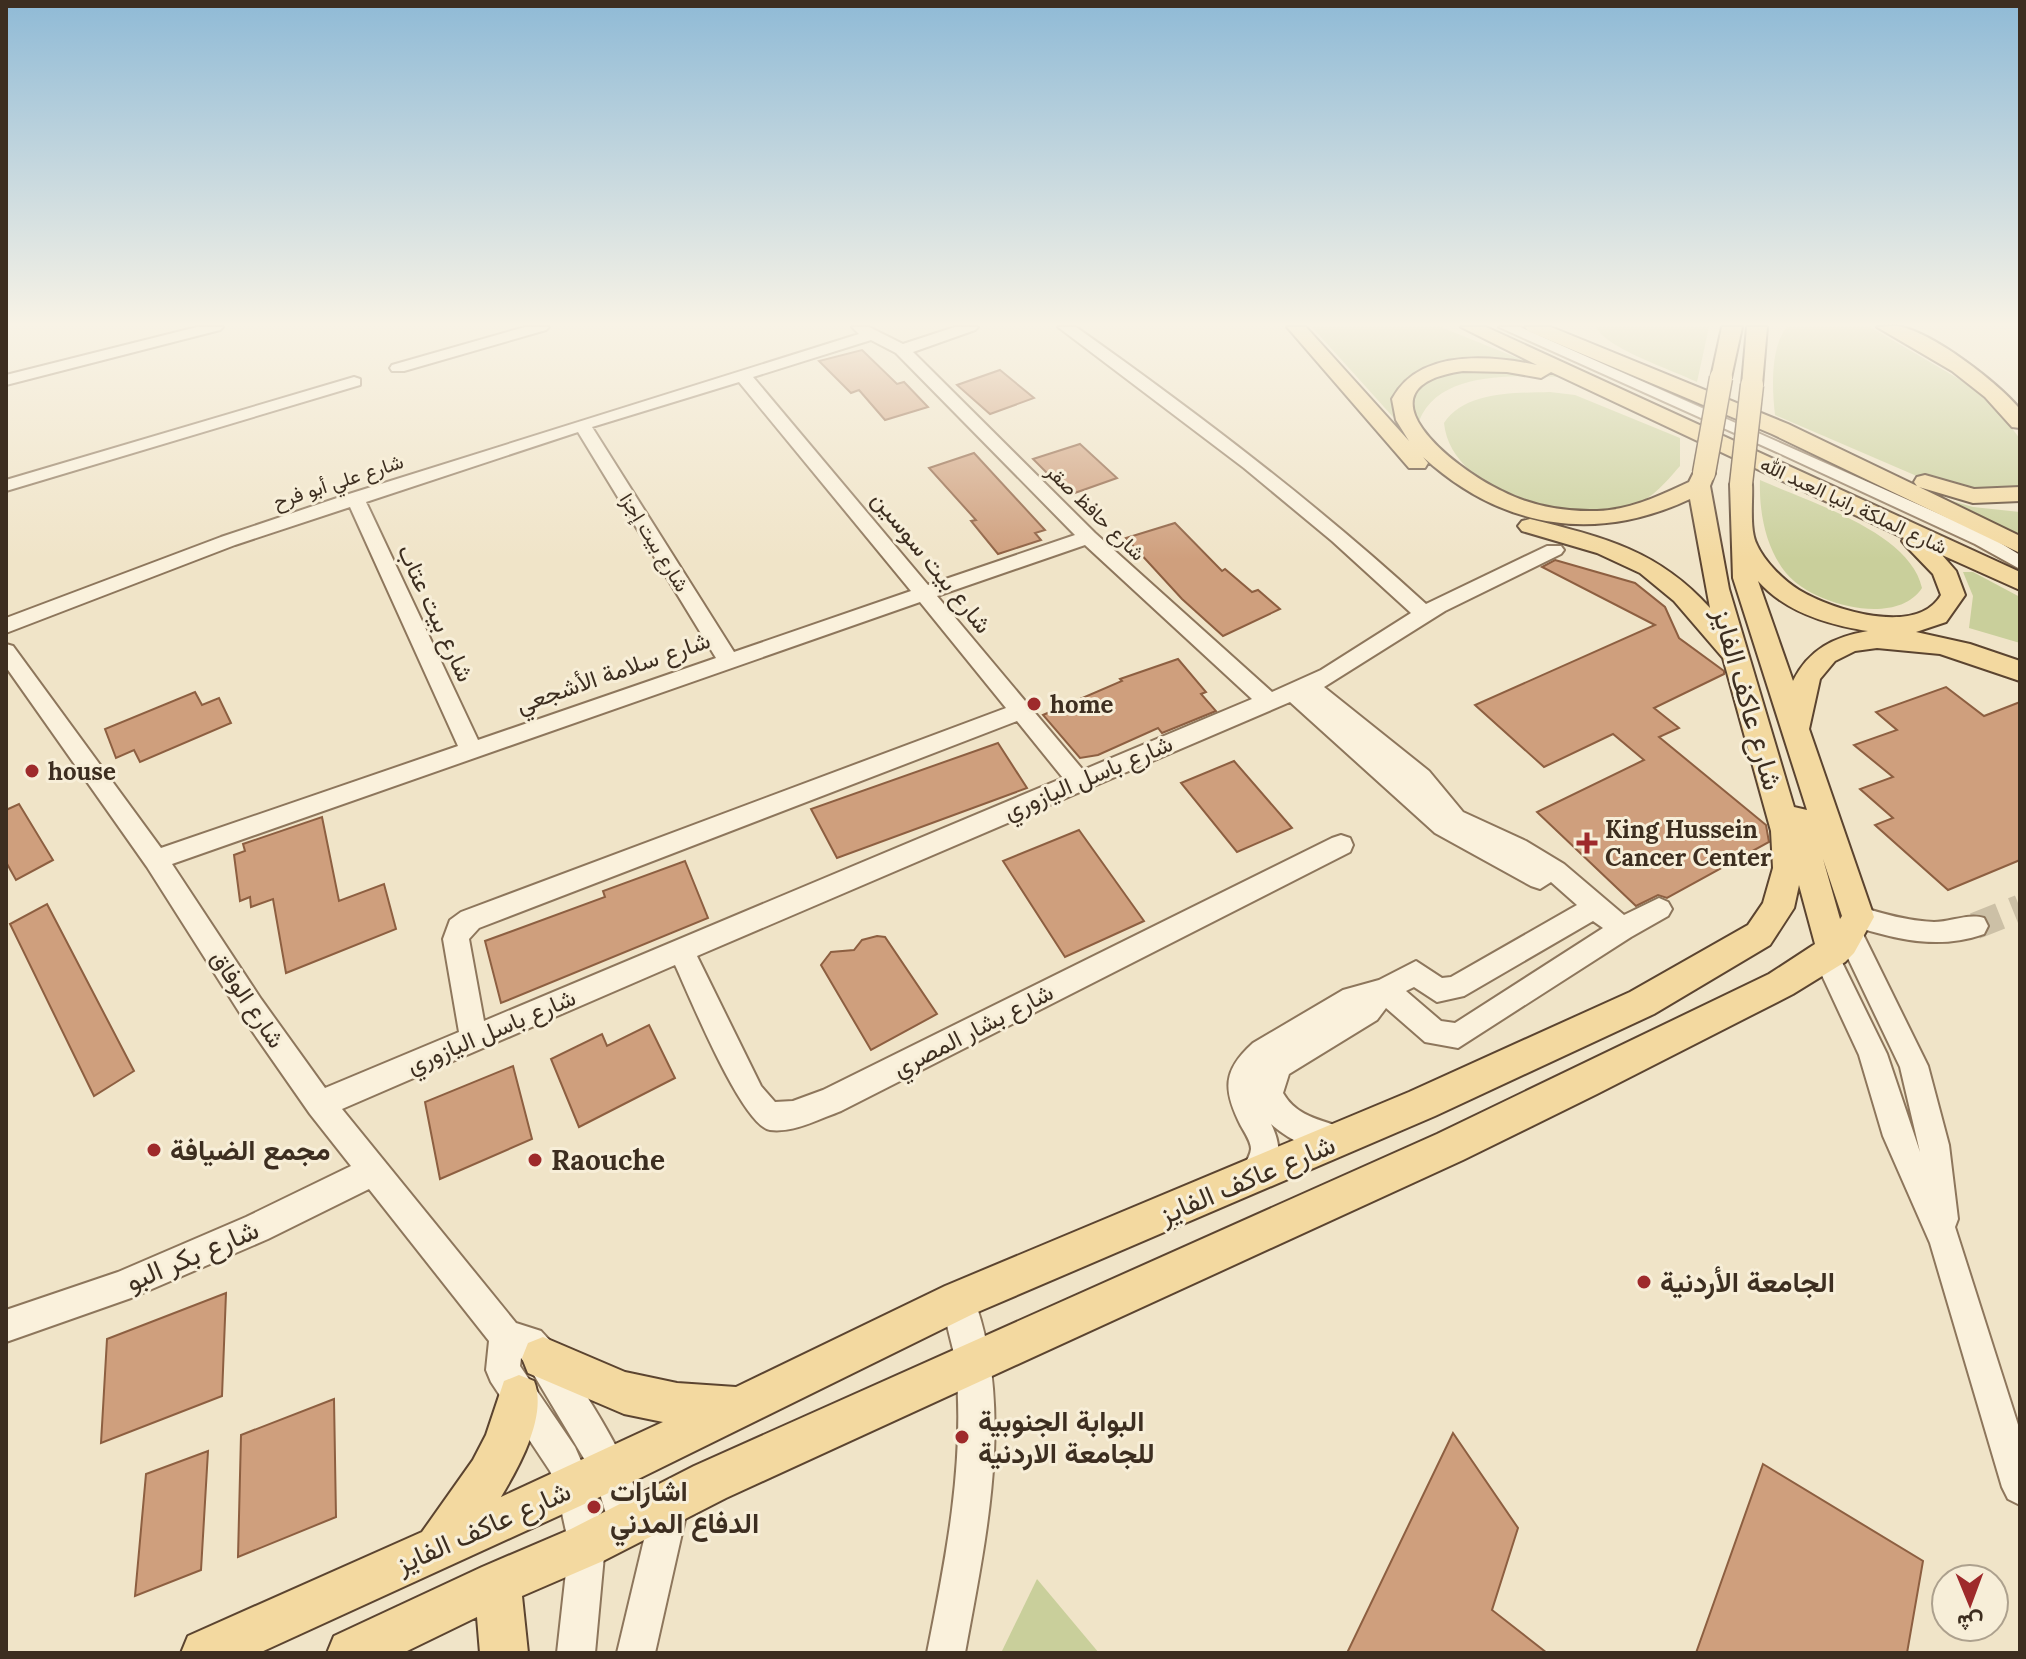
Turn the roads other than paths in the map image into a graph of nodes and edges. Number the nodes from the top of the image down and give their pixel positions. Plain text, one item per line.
1 (279, 404) edge
2 (651, 404) edge
3 (767, 404) edge
4 (956, 404) edge
5 (1169, 404) edge
6 (1365, 404) edge
7 (1402, 404) edge
8 (1642, 404) edge
9 (1665, 404) edge
10 (1683, 404) edge
11 (1716, 404) edge
12 (1722, 404) edge
13 (1750, 404) edge
14 (2003, 404) edge
15 (2020, 422) edge
16 (582, 425) junction
17 (1780, 429) junction
18 (1702, 480) junction
19 (6, 489) edge
20 (2020, 494) edge
21 (355, 498) junction
22 (1898, 526) junction
23 (1088, 537) junction
24 (1742, 541) junction
25 (1554, 550) dead end
26 (2014, 554) edge
27 (2020, 582) edge
28 (925, 592) junction
29 (1424, 614) junction
30 (1883, 623) junction
31 (6, 626) edge
32 (6, 651) edge
33 (728, 660) junction
34 (1740, 661) junction
35 (2020, 665) edge
36 (2020, 672) edge
37 (1302, 690) junction
38 (1268, 701) junction
39 (1020, 711) junction
40 (1802, 745) junction
41 (471, 749) junction
42 (1765, 757) junction
43 (1079, 781) junction
44 (1341, 845) dead end
45 (156, 860) junction
46 (1659, 909) dead end
47 (1604, 917) junction
48 (1975, 926) tunnel mouth
49 (1841, 939) junction
50 (681, 951) junction
51 (1385, 990) junction
52 (474, 1039) junction
53 (320, 1104) junction
54 (1339, 1140) junction
55 (373, 1171) junction
56 (1252, 1177) junction
57 (959, 1300) junction
58 (6, 1326) edge
59 (506, 1336) junction
60 (543, 1358) junction
61 (973, 1364) junction
62 (519, 1396) junction
63 (739, 1408) junction
64 (592, 1478) junction
65 (2020, 1487) edge
66 (671, 1502) junction
67 (606, 1534) junction
68 (438, 1547) junction
69 (498, 1583) junction
70 (205, 1653) edge
71 (351, 1653) edge
72 (504, 1653) edge
73 (576, 1653) edge
74 (636, 1653) edge
75 (946, 1653) edge

1 - 19 street
2 - 16 street, شارع علي أبو فرح
3 - 28 street, شارع بيت سوسين
4 - 23 street, شارع حافظ صقر
5 - 29 street
6 - 34 main road
7 - 18 main road
8 - 22 main road, شارع الملكة رانيا العبد الله
9 - 26 street
10 - 26 street
11 - 18 main road, شارع عاكف الفايز, bridge
12 - 17 main road, شارع الملكة رانيا العبد الله
13 - 24 main road, شارع عاكف الفايز, bridge
14 - 15 main road
16 - 21 street, شارع علي أبو فرح
16 - 33 street, شارع بيت إجزا
17 - 20 main road
17 - 26 main road, شارع الملكة رانيا العبد الله
18 - 34 main road, شارع عاكف الفايز
21 - 31 street, شارع علي أبو فرح
21 - 41 street, شارع بيت عتاب
22 - 27 main road, شارع الملكة رانيا العبد الله
22 - 30 main road
23 - 28 street, شارع سلامة الأشجعي
23 - 38 street, شارع حافظ صقر
24 - 30 main road
24 - 40 main road, شارع عاكف الفايز
25 - 29 street, شارع باسل اليازوري
28 - 33 street, شارع سلامة الأشجعي
28 - 39 street, شارع بيت سوسين
29 - 37 street, شارع باسل اليازوري
30 - 35 main road
32 - 45 street, شارع الوفاق
33 - 41 street, شارع سلامة الأشجعي
34 - 42 main road, شارع عاكف الفايز
36 - 40 main road
37 - 38 street, شارع باسل اليازوري
37 - 47 street
38 - 43 street, شارع باسل اليازوري
39 - 43 street, شارع بيت سوسين
39 - 52 street
40 - 49 main road, شارع عاكف الفايز
41 - 45 street, شارع سلامة الأشجعي
42 - 49 main road
42 - 54 main road, شارع عاكف الفايز
43 - 50 street, شارع باسل اليازوري
44 - 50 street, شارع بشار المصري
45 - 53 street, شارع الوفاق
46 - 47 street
47 - 51 street
47 - 51 street
48 - 49 street
49 - 61 main road, شارع عاكف الفايز
49 - 65 street
50 - 52 street, شارع باسل اليازوري
51 - 54 street
51 - 56 street
52 - 53 street, شارع باسل اليازوري
53 - 55 street, شارع الوفاق
54 - 56 main road, شارع عاكف الفايز
55 - 58 street, شارع بكر البو
55 - 59 street, شارع الوفاق
56 - 57 main road, شارع عاكف الفايز
57 - 61 street
57 - 63 main road, شارع عاكف الفايز
59 - 60 street, شارع الوفاق
59 - 62 street, شارع الوفاق
60 - 63 main road
60 - 64 street, شارع الوفاق
61 - 66 main road, شارع عاكف الفايز
61 - 75 street
62 - 64 street, شارع الوفاق
62 - 68 main road
63 - 64 main road, شارع عاكف الفايز
64 - 67 street, شارع الوفاق
64 - 68 main road, شارع عاكف الفايز
66 - 67 main road, شارع عاكف الفايز
66 - 74 street
67 - 69 main road, شارع عاكف الفايز
67 - 73 street, شارع الوفاق
68 - 70 main road, شارع عاكف الفايز
69 - 71 main road, شارع عاكف الفايز
69 - 72 main road

